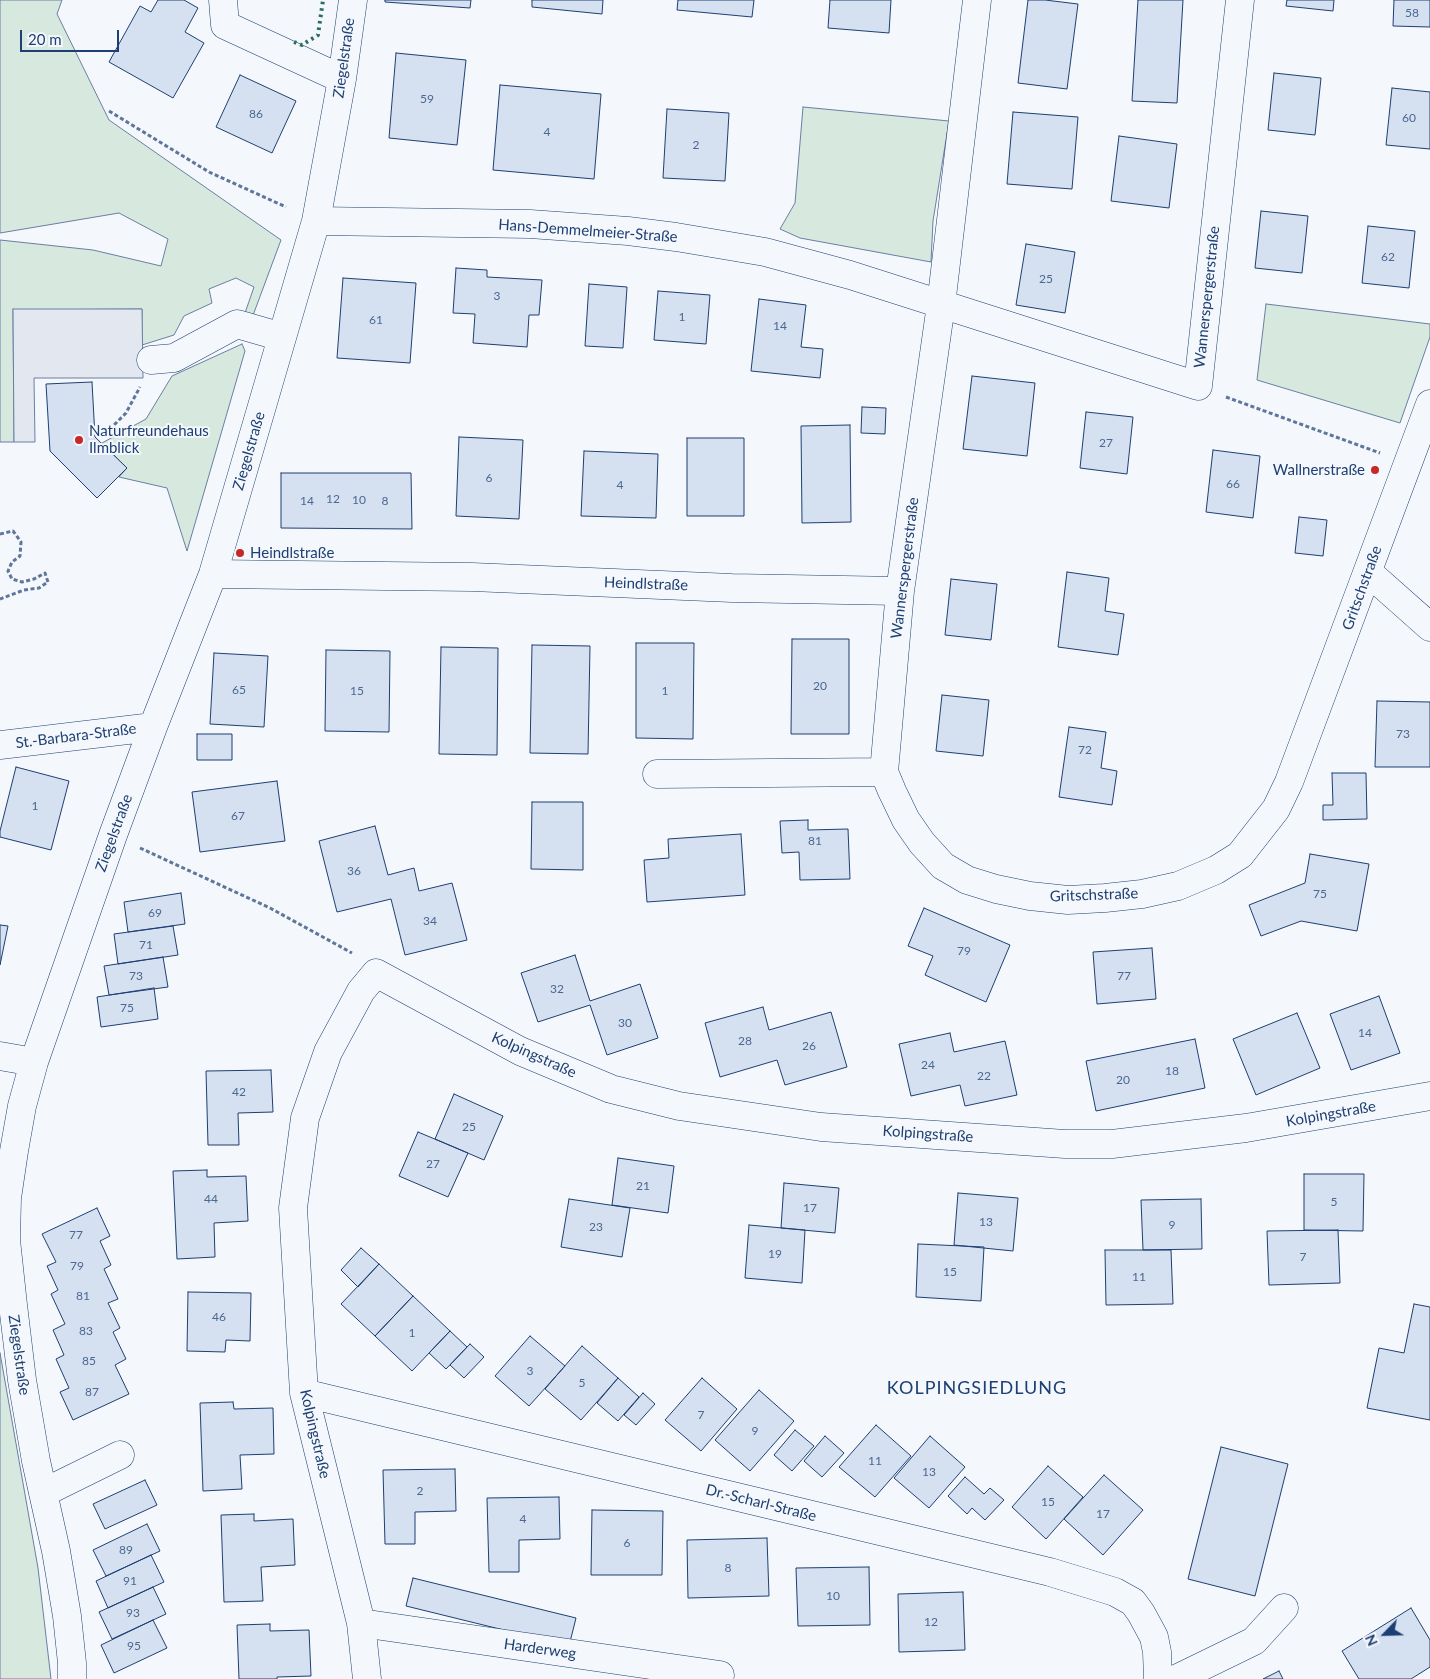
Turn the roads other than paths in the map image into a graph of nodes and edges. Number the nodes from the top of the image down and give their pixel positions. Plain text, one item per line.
1 (223, 0) edge
2 (352, 0) edge
3 (977, 0) edge
4 (1240, 0) edge
5 (342, 79) junction
6 (316, 221) junction
7 (941, 305) junction
8 (282, 337) junction
9 (151, 360) road end
10 (1430, 404) edge
11 (1368, 572) junction
12 (212, 574) junction
13 (900, 591) junction
14 (1430, 627) edge
15 (153, 726) junction
16 (0, 745) edge
17 (884, 772) junction
18 (657, 774) dead end
19 (0, 1056) edge
20 (34, 1062) junction
21 (1430, 1096) edge
22 (304, 1393) junction
23 (120, 1455) dead end
24 (43, 1493) junction
25 (1284, 1608) dead end
26 (360, 1623) junction
27 (720, 1675) dead end
28 (72, 1679) edge
29 (367, 1679) edge
30 (1158, 1679) edge
31 (1176, 1679) edge

1 - 5 street
2 - 5 street, Ziegelstraße
3 - 7 street, Wannerspergerstraße
4 - 7 street, Wannerspergerstraße
5 - 6 street, Ziegelstraße
6 - 7 street, Hans-Demmelmeier-Straße
6 - 8 street, Ziegelstraße
7 - 13 street, Wannerspergerstraße
8 - 9 street
8 - 12 street, Ziegelstraße
10 - 11 street, Gritschstraße
11 - 14 street
11 - 17 street, Gritschstraße
12 - 13 street, Heindlstraße
12 - 15 street, Ziegelstraße
13 - 17 street, Wannerspergerstraße
15 - 16 street, St.-Barbara-Straße
15 - 20 street, Ziegelstraße
17 - 18 street
19 - 20 street
20 - 24 street, Ziegelstraße
21 - 22 street, Kolpingstraße
22 - 26 street, Kolpingstraße
22 - 30 street, Dr.-Scharl-Straße
23 - 24 street
24 - 28 street, Ziegelstraße
25 - 31 street
26 - 27 street, Harderweg
26 - 29 street, Kolpingstraße

